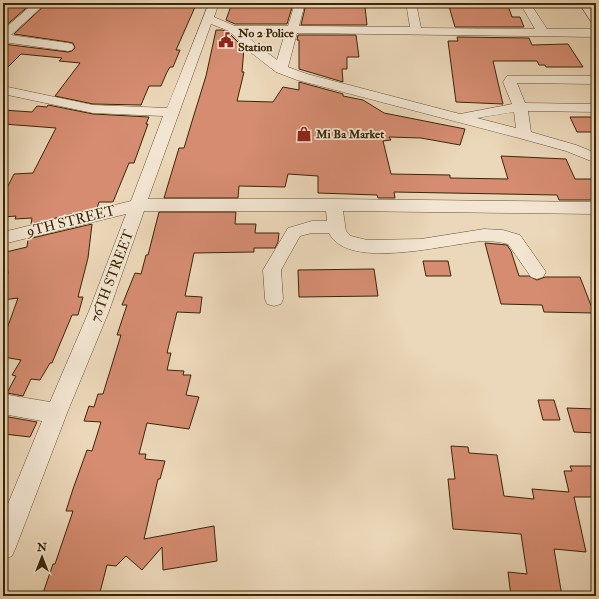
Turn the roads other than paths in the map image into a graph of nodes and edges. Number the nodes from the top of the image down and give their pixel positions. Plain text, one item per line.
1 (41, 3) edge
2 (214, 3) edge
3 (300, 3) edge
4 (411, 3) edge
5 (525, 3) edge
6 (584, 3) edge
7 (208, 19) junction
8 (596, 21) edge
9 (8, 28) edge
10 (233, 29) junction
11 (292, 30) junction
12 (416, 31) junction
13 (543, 32) junction
14 (596, 33) edge
15 (3, 37) edge
16 (68, 47) dead end
17 (281, 69) junction
18 (596, 80) edge
19 (3, 90) edge
20 (520, 107) junction
21 (596, 108) edge
22 (172, 112) junction
23 (460, 117) junction
24 (524, 135) junction
25 (596, 158) edge
26 (139, 204) junction
27 (334, 205) junction
28 (595, 210) edge
29 (336, 227) junction
30 (3, 238) edge
31 (537, 272) dead end
32 (274, 299) dead end
33 (3, 404) edge
34 (56, 413) junction
35 (3, 547) edge

1 - 9 street
2 - 7 street, 76TH STREET
3 - 11 street
4 - 12 street
5 - 13 street
6 - 8 street
7 - 10 street
7 - 22 street, 76TH STREET
9 - 15 street
10 - 11 street
10 - 17 street
11 - 12 street
11 - 17 street
12 - 13 street
13 - 14 street
15 - 16 street
17 - 23 street
18 - 20 street
19 - 22 street
20 - 21 street
20 - 23 street
20 - 24 street
22 - 26 street, 76TH STREET
23 - 24 street
24 - 25 street
26 - 27 street, 9TH STREET
26 - 30 street, 9TH STREET
26 - 34 street, 76TH STREET
27 - 28 street, 9TH STREET
27 - 29 street
29 - 31 street
29 - 32 street
33 - 34 street
34 - 35 street, 76TH STREET

